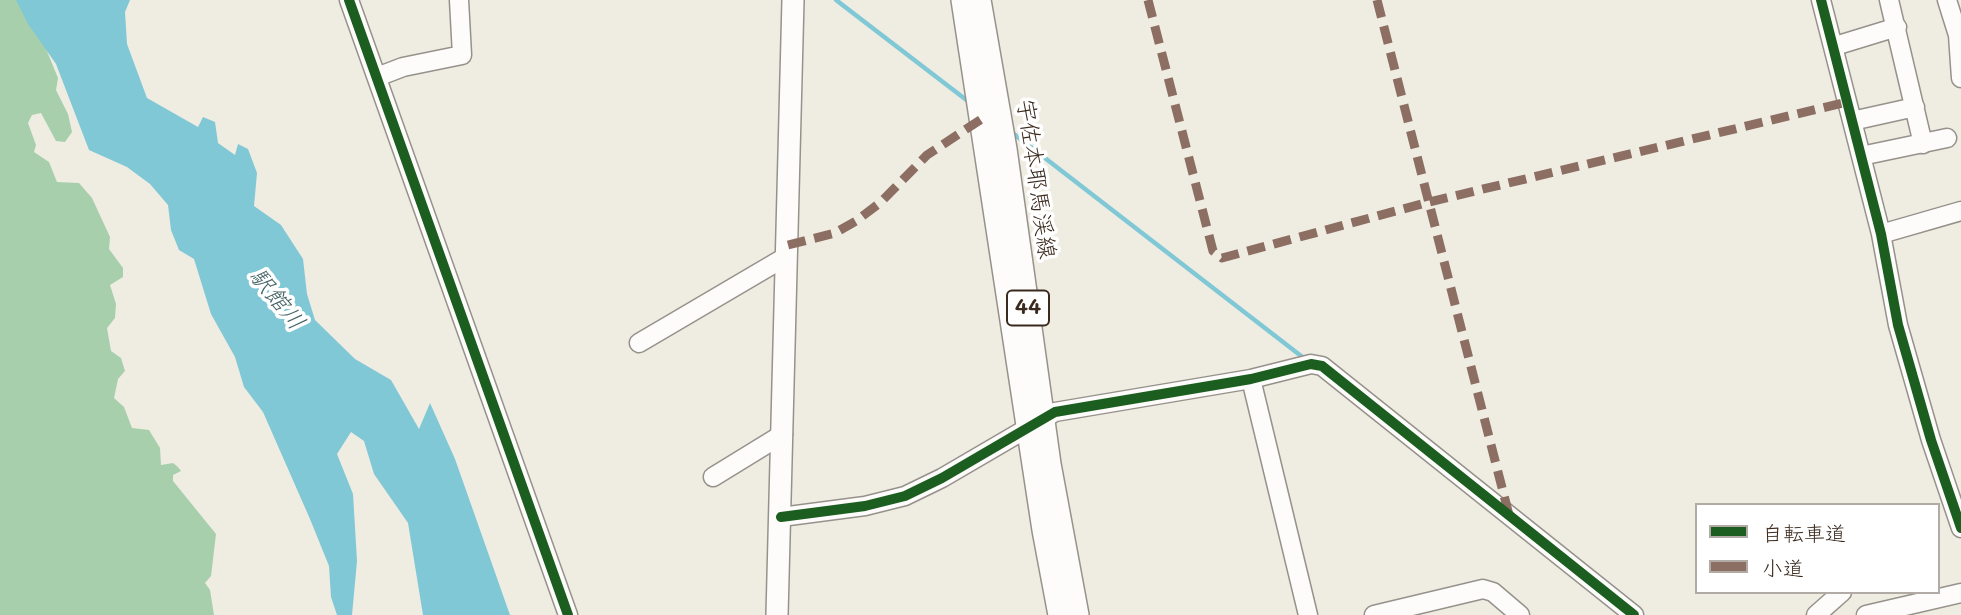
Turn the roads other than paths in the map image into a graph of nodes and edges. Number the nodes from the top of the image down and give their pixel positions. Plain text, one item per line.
1 (349, 0) edge
2 (459, 0) edge
3 (793, 0) edge
4 (962, 0) edge
5 (980, 0) edge
6 (1821, 0) edge
7 (1889, 0) edge
8 (1947, 0) edge
9 (1897, 27) junction
10 (1835, 46) junction
11 (377, 77) junction
12 (1961, 78) edge
13 (1915, 107) junction
14 (1852, 121) junction
15 (1947, 138) dead end
16 (1923, 144) junction
17 (1861, 156) junction
18 (1961, 211) edge
19 (1881, 234) junction
20 (788, 256) junction
21 (639, 343) dead end
22 (1251, 379) junction
23 (1035, 423) junction
24 (783, 434) junction
25 (713, 477) dead end
26 (1950, 503) edge
27 (781, 517) junction
28 (1961, 528) edge
29 (1961, 593) edge
30 (1840, 594) edge
31 (568, 615) edge
32 (777, 615) edge
33 (1059, 615) edge
34 (1077, 615) edge
35 (1308, 615) edge
36 (1374, 615) edge
37 (1520, 615) edge
38 (1634, 615) edge
39 (1816, 615) edge
40 (1866, 615) edge

1 - 11 street
2 - 11 street
3 - 20 main road
4 - 23 main road, 宇佐本耶馬渓線 / 44
5 - 23 main road, 宇佐本耶馬渓線 / 44
6 - 10 street
7 - 9 street
8 - 12 street
9 - 10 street
9 - 13 street
10 - 14 street
11 - 31 street
13 - 14 street
13 - 16 street
14 - 17 street
15 - 16 street
16 - 17 street
17 - 19 street
18 - 19 street
19 - 26 street
20 - 21 street
20 - 24 main road
22 - 23 street
22 - 35 street
22 - 38 street
23 - 27 street
23 - 33 main road, 宇佐本耶馬渓線 / 44
23 - 34 main road, 宇佐本耶馬渓線 / 44
24 - 25 street
24 - 27 main road
26 - 28 street
27 - 32 main road
29 - 40 street
30 - 39 street
36 - 37 street

